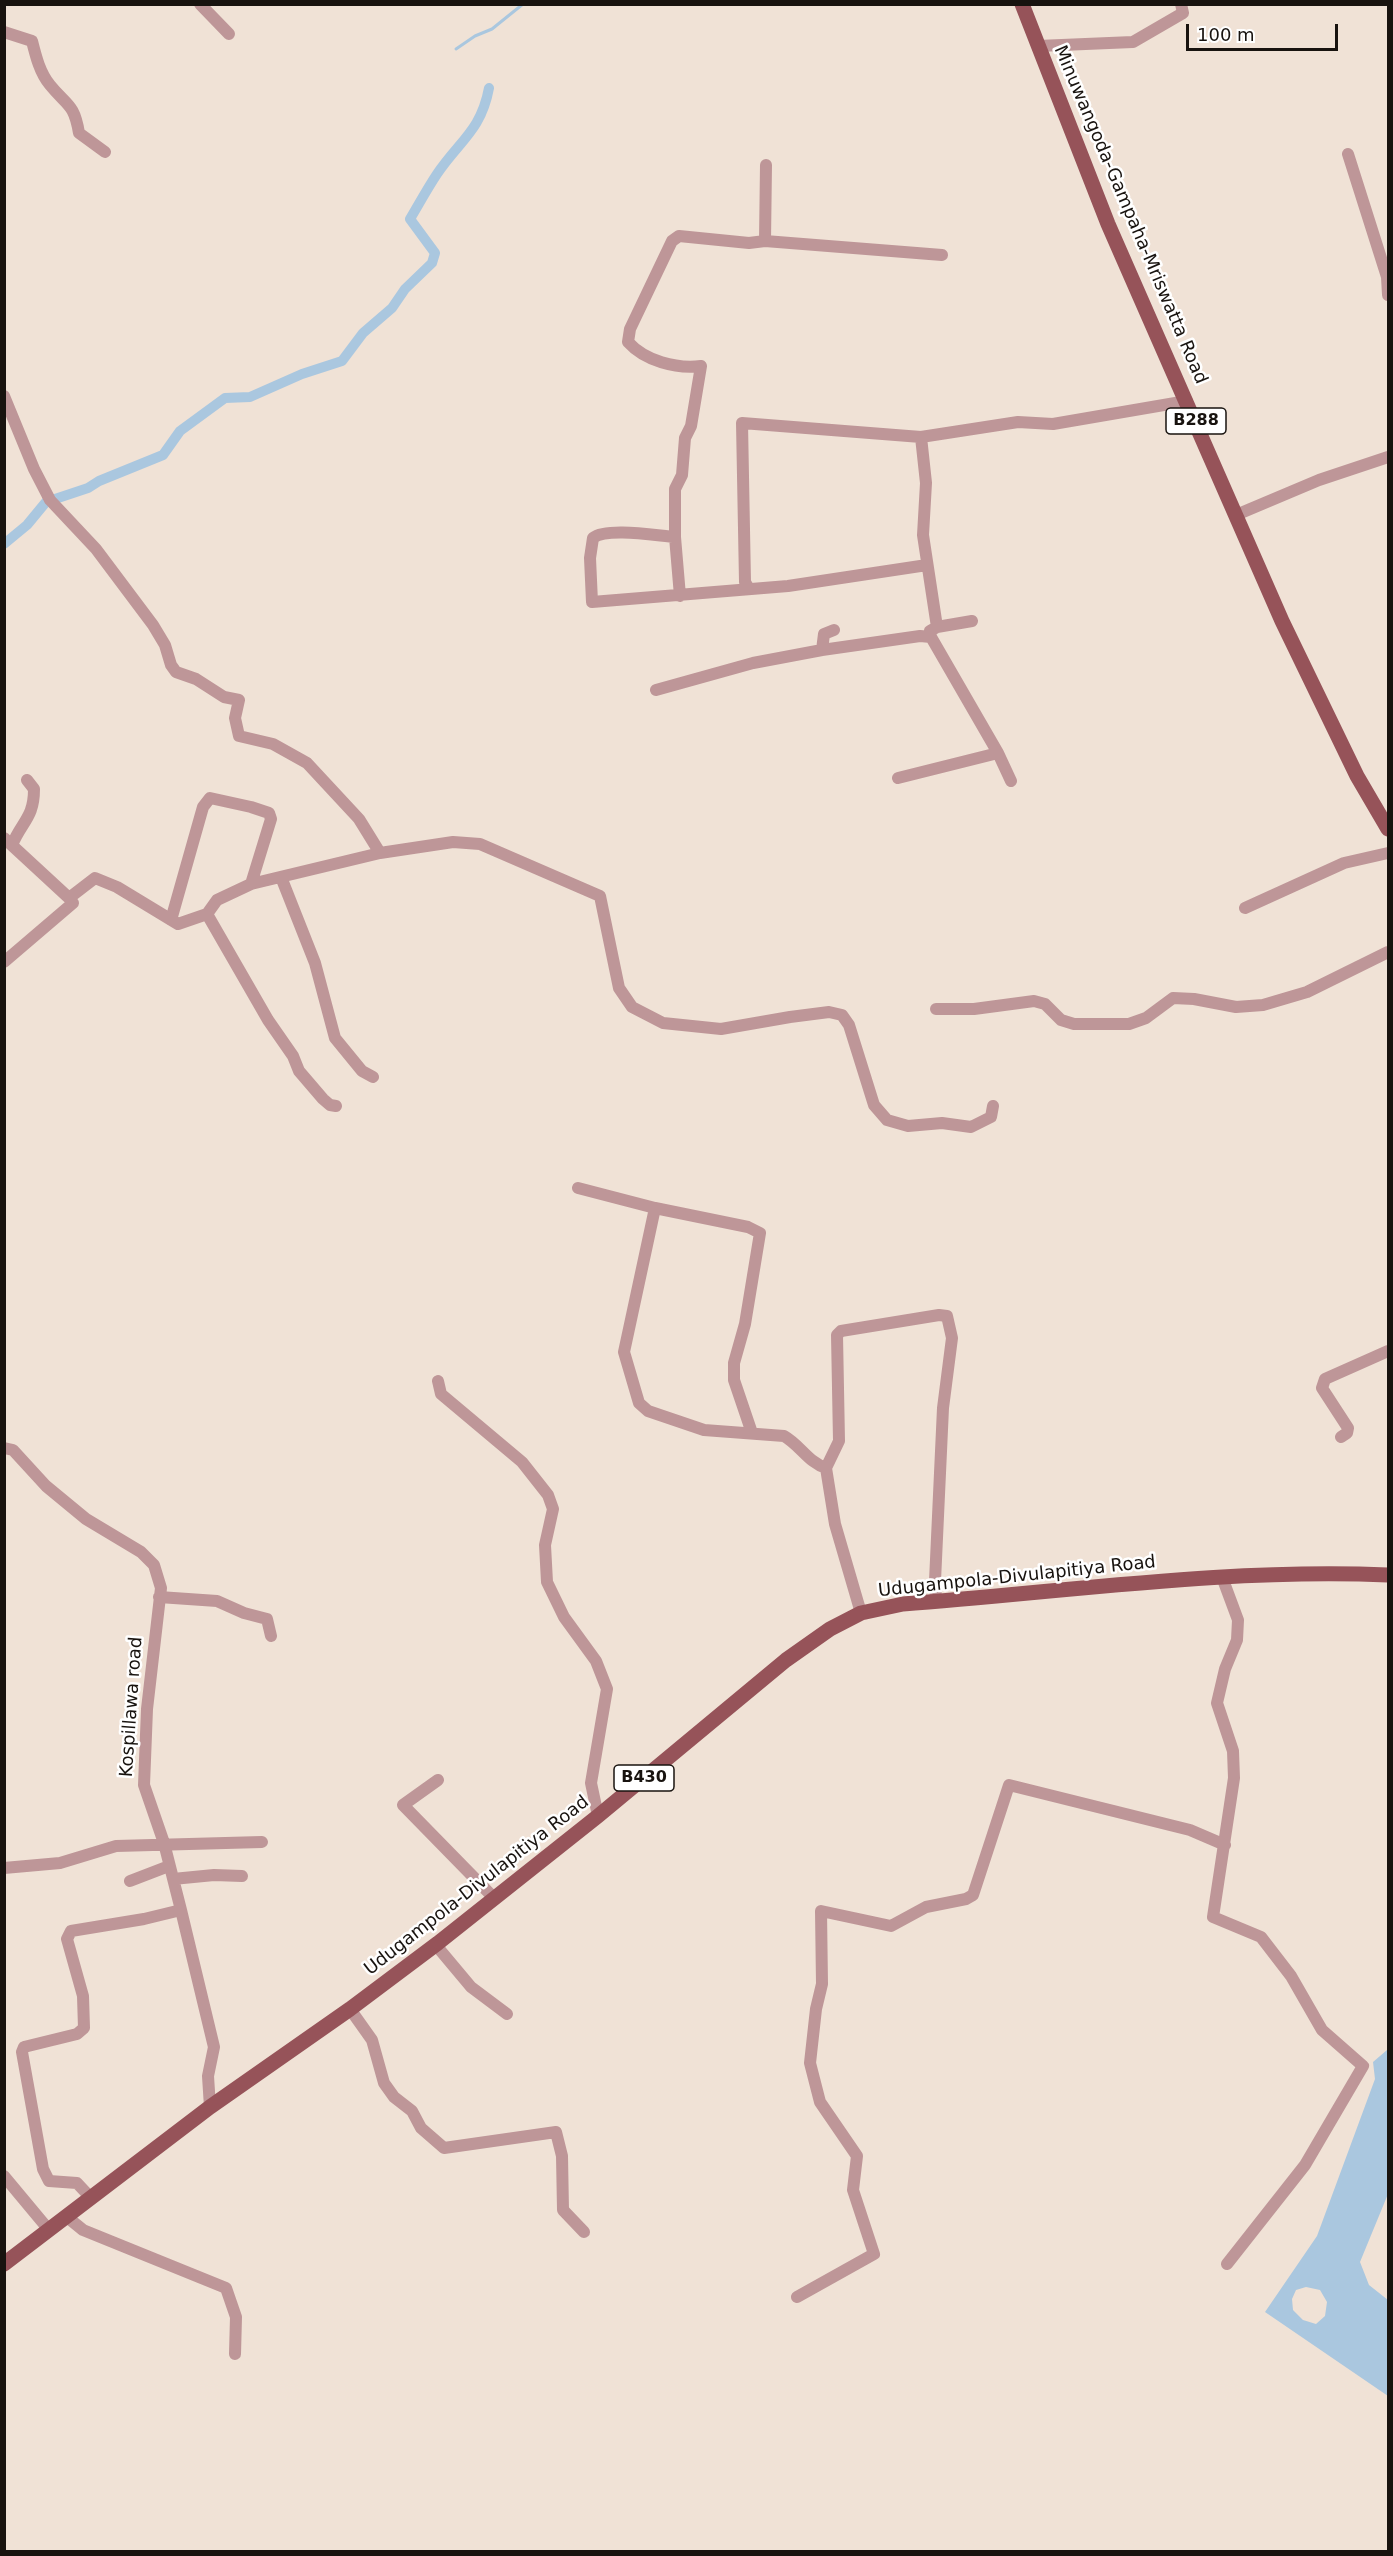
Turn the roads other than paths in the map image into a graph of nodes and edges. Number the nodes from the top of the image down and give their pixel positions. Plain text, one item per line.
1 (200, 4) edge
2 (1022, 4) edge
3 (1181, 4) edge
4 (4, 32) edge
5 (229, 34) dead end
6 (1038, 46) junction
7 (105, 152) dead end
8 (1347, 154) dead end
9 (766, 165) dead end
10 (765, 241) junction
11 (1384, 252) edge
12 (942, 255) dead end
13 (1389, 295) edge
14 (4, 396) edge
15 (1187, 401) junction
16 (921, 436) junction
17 (1389, 457) edge
18 (1236, 515) junction
19 (675, 537) junction
20 (927, 565) junction
21 (749, 589) junction
22 (680, 596) junction
23 (972, 621) dead end
24 (834, 630) dead end
25 (934, 632) junction
26 (822, 650) junction
27 (656, 690) dead end
28 (998, 753) junction
29 (898, 778) dead end
30 (27, 780) dead end
31 (1011, 781) dead end
32 (1389, 829) edge
33 (8, 842) edge
34 (380, 853) junction
35 (1389, 853) edge
36 (281, 877) junction
37 (251, 884) junction
38 (69, 898) junction
39 (1245, 908) dead end
40 (207, 914) junction
41 (171, 920) junction
42 (1389, 952) edge
43 (4, 962) edge
44 (936, 1009) dead end
45 (373, 1077) dead end
46 (336, 1106) dead end
47 (993, 1106) dead end
48 (578, 1188) dead end
49 (655, 1208) junction
50 (1389, 1351) edge
51 (438, 1381) dead end
52 (752, 1433) junction
53 (1341, 1437) dead end
54 (4, 1448) edge
55 (826, 1468) junction
56 (1389, 1575) edge
57 (1222, 1577) junction
58 (159, 1597) junction
59 (936, 1602) junction
60 (861, 1613) junction
61 (271, 1636) dead end
62 (438, 1780) dead end
63 (598, 1816) junction
64 (262, 1842) dead end
65 (164, 1843) junction
66 (1225, 1845) junction
67 (169, 1866) junction
68 (4, 1868) edge
69 (242, 1876) dead end
70 (173, 1879) junction
71 (130, 1881) dead end
72 (493, 1898) junction
73 (181, 1910) junction
74 (438, 1942) junction
75 (350, 2009) junction
76 (507, 2014) dead end
77 (210, 2107) junction
78 (4, 2176) edge
79 (91, 2198) junction
80 (67, 2217) junction
81 (49, 2230) junction
82 (584, 2232) dead end
83 (4, 2264) edge
84 (1227, 2264) dead end
85 (797, 2297) dead end
86 (234, 2354) dead end

1 - 5 street
2 - 6 main road, Minuwangoda-Gampaha-Mriswatta Road / B288
3 - 6 street
4 - 7 street
6 - 15 main road, Minuwangoda-Gampaha-Mriswatta Road / B288
8 - 11 street
9 - 10 street
10 - 12 street
10 - 19 street
11 - 13 street
14 - 34 street
15 - 16 street
15 - 18 main road, Minuwangoda-Gampaha-Mriswatta Road / B288
16 - 20 street
16 - 21 street
17 - 18 street
18 - 32 main road, Minuwangoda-Gampaha-Mriswatta Road / B288
19 - 22 street
19 - 22 street
20 - 21 street
20 - 25 street
21 - 22 street
23 - 25 street
24 - 26 street
25 - 26 street
25 - 28 street
26 - 27 street
28 - 29 street
28 - 31 street
30 - 33 street
33 - 38 street
34 - 36 street
34 - 47 street
35 - 39 street
36 - 37 street
36 - 45 street
37 - 40 street
37 - 41 street
38 - 41 street
38 - 43 street
40 - 41 street
40 - 46 street
42 - 44 street
48 - 49 street
49 - 52 street
49 - 52 street
50 - 53 street
51 - 63 street
52 - 55 street
54 - 58 street, Kospillawa road
55 - 59 street
55 - 60 street
56 - 57 main road, Udugampola-Divulapitiya Road / B430
57 - 59 main road, Udugampola-Divulapitiya Road / B430
57 - 66 street
58 - 61 street
58 - 65 street, Kospillawa road
59 - 60 main road, Udugampola-Divulapitiya Road / B430
60 - 63 main road, Udugampola-Divulapitiya Road / B430
62 - 72 street
63 - 72 main road, Udugampola-Divulapitiya Road / B430
64 - 65 street
65 - 67 street, Kospillawa road
65 - 68 street
66 - 84 street
66 - 85 street
67 - 70 street, Kospillawa road
67 - 71 street
69 - 70 street
70 - 73 street, Kospillawa road
72 - 74 main road, Udugampola-Divulapitiya Road / B430
73 - 77 street, Kospillawa road
73 - 79 street
74 - 75 main road, Udugampola-Divulapitiya Road / B430
74 - 76 street
75 - 77 main road, Udugampola-Divulapitiya Road / B430
75 - 82 street
77 - 79 main road, Udugampola-Divulapitiya Road / B430
78 - 81 street
79 - 80 main road, Udugampola-Divulapitiya Road / B430
80 - 81 main road, Udugampola-Divulapitiya Road / B430
80 - 86 street
81 - 83 main road, Udugampola-Divulapitiya Road / B430

